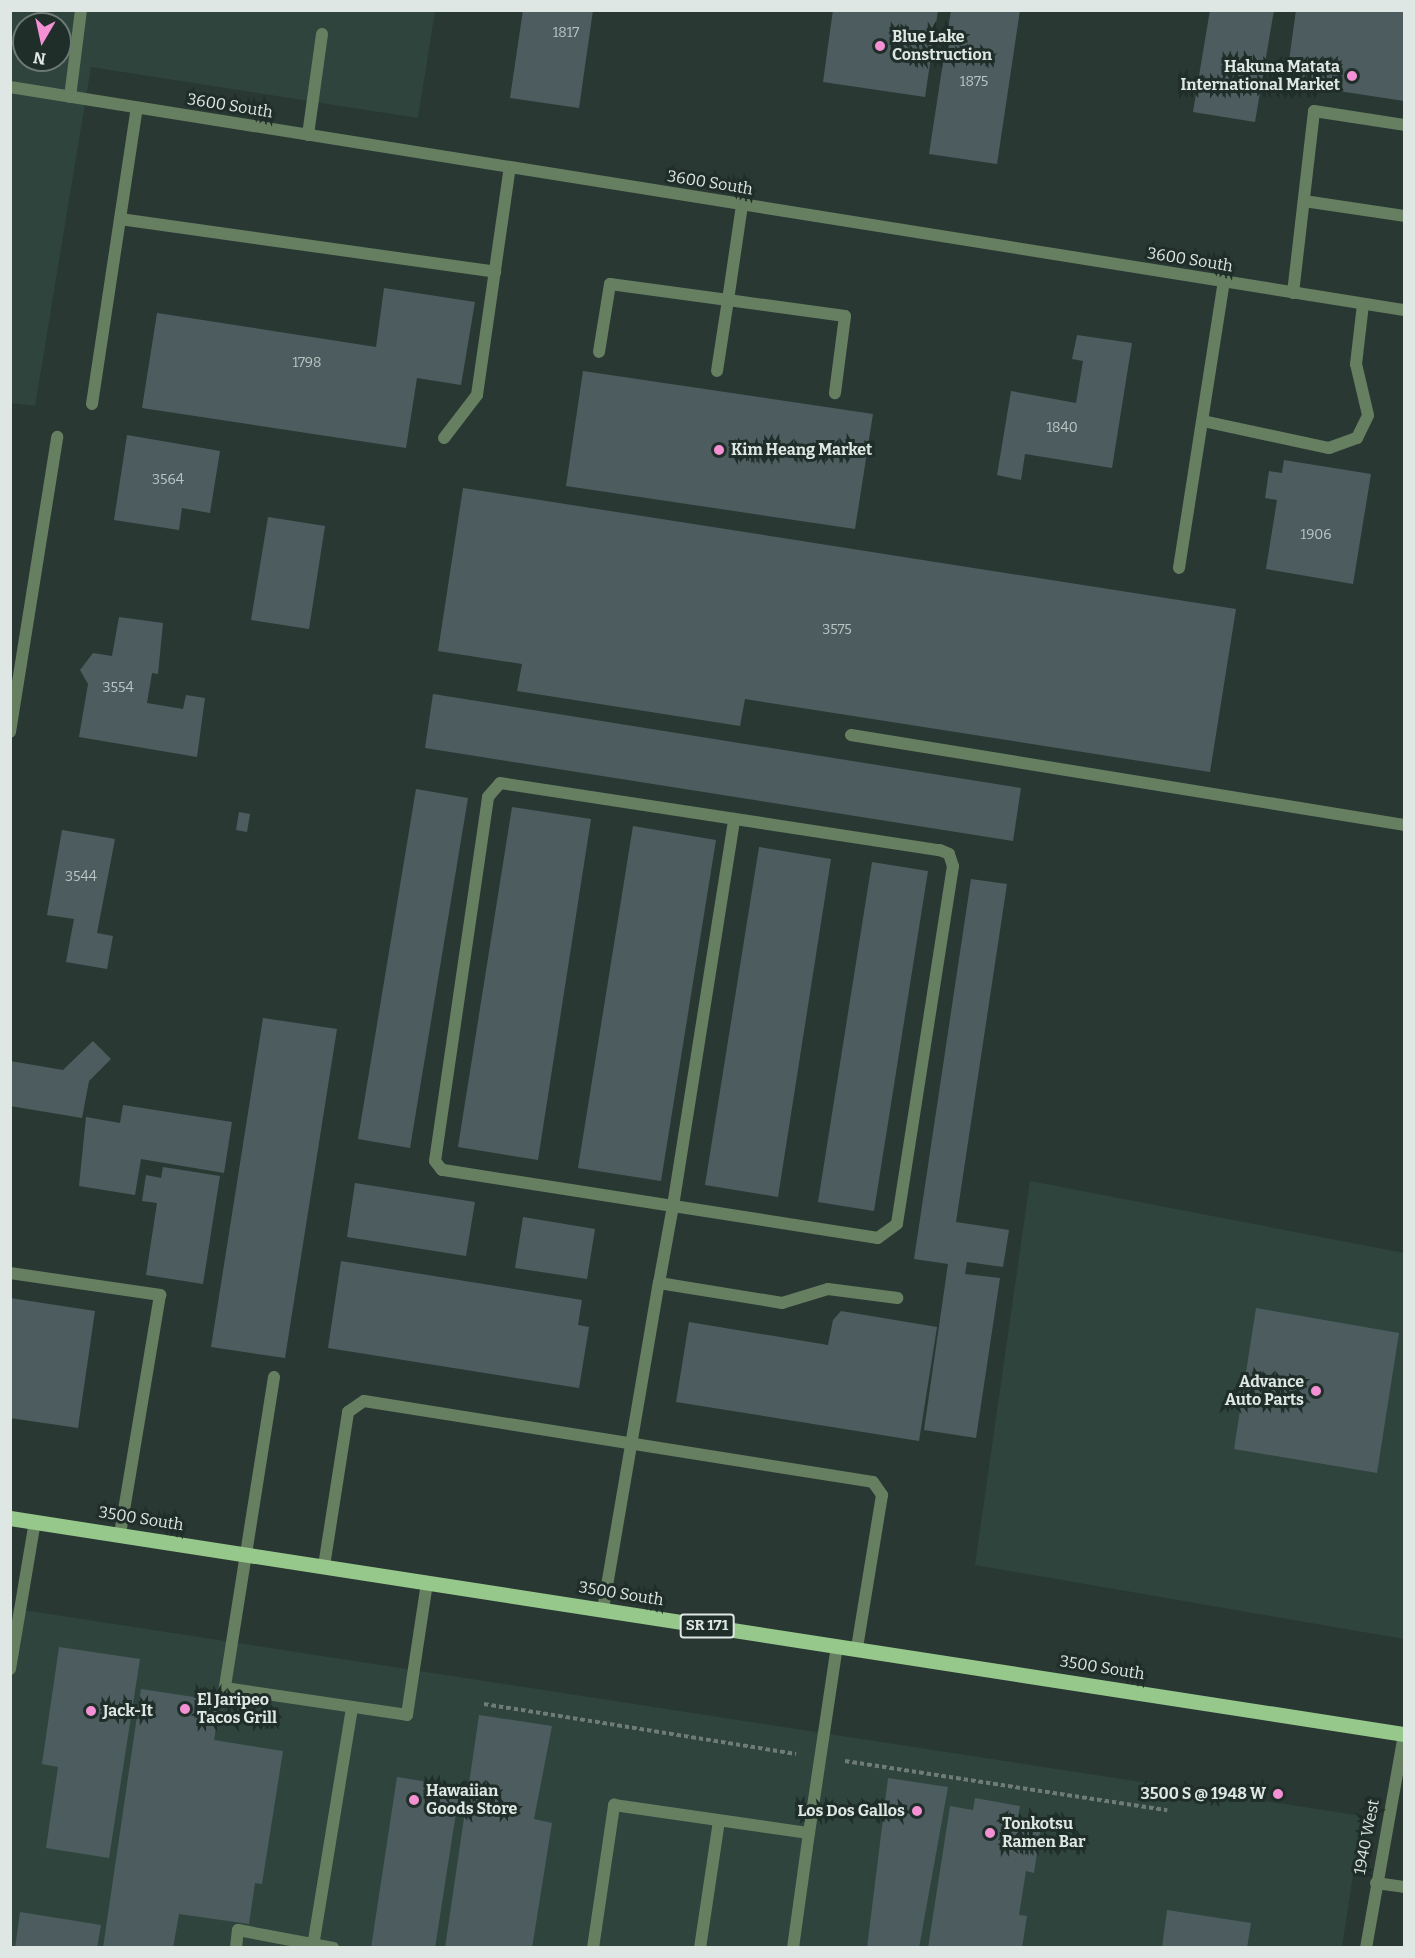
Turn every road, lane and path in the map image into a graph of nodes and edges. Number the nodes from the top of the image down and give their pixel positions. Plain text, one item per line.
1 (81, 10) edge
2 (322, 34) dead end
3 (10, 87) edge
4 (70, 97) junction
5 (137, 108) junction
6 (1404, 125) edge
7 (308, 135) junction
8 (510, 168) junction
9 (1304, 201) junction
10 (742, 205) junction
11 (1404, 216) edge
12 (120, 219) junction
13 (495, 272) junction
14 (1224, 282) junction
15 (1293, 293) junction
16 (728, 300) junction
17 (1363, 304) junction
18 (1404, 310) edge
19 (599, 352) dead end
20 (717, 371) dead end
21 (835, 393) dead end
22 (92, 404) dead end
23 (1203, 421) junction
24 (57, 437) dead end
25 (444, 438) dead end
26 (1179, 568) dead end
27 (10, 732) edge
28 (851, 735) dead end
29 (734, 819) junction
30 (1404, 825) edge
31 (673, 1206) junction
32 (10, 1273) edge
33 (659, 1283) junction
34 (897, 1298) dead end
35 (274, 1377) dead end
36 (632, 1444) junction
37 (10, 1518) edge
38 (35, 1521) junction
39 (120, 1534) junction
40 (245, 1554) junction
41 (324, 1566) junction
42 (428, 1582) junction
43 (603, 1609) junction
44 (837, 1646) junction
45 (857, 1648) junction
46 (10, 1669) edge
47 (484, 1704) dead end
48 (352, 1707) junction
49 (1404, 1734) edge
50 (779, 1751) dead end
51 (851, 1762) dead end
52 (1167, 1810) dead end
53 (719, 1821) junction
54 (809, 1833) junction
55 (1376, 1883) junction
56 (1404, 1887) edge
57 (314, 1940) junction
58 (236, 1947) edge
59 (333, 1947) edge
60 (593, 1947) edge
61 (700, 1947) edge
62 (793, 1947) edge
63 (1366, 1947) edge

1 - 4 street
2 - 7 street
3 - 4 street, 3600 South
4 - 5 street, 3600 South
5 - 7 street, 3600 South
5 - 12 street
6 - 9 street
7 - 8 street, 3600 South
8 - 10 street, 3600 South
8 - 13 street
9 - 11 street
9 - 15 street
10 - 14 street, 3600 South
10 - 16 street
12 - 13 street
12 - 22 street
13 - 25 street
14 - 15 street, 3600 South
14 - 23 street
15 - 17 street, 3600 South
16 - 19 street
16 - 20 street
16 - 21 street
17 - 18 street, 3600 South
17 - 23 street
23 - 26 street
24 - 27 street
28 - 30 street
29 - 31 street
29 - 31 street
29 - 31 street
31 - 33 street
32 - 39 street
33 - 34 street
33 - 36 street
35 - 40 street
36 - 41 street
36 - 43 street
36 - 45 street
37 - 38 main road, 3500 South / SR 171
38 - 39 main road, 3500 South / SR 171
38 - 46 street
39 - 40 main road, 3500 South / SR 171
40 - 41 main road, 3500 South / SR 171
40 - 48 street
41 - 42 main road, 3500 South / SR 171
42 - 43 main road, 3500 South / SR 171
42 - 48 street
43 - 44 main road, 3500 South / SR 171
44 - 45 main road, 3500 South / SR 171
44 - 54 street
45 - 49 main road, 3500 South / SR 171
47 - 50 path
48 - 57 street
49 - 55 street, 1940 West
51 - 52 path
53 - 54 street
53 - 60 street
53 - 61 street
54 - 62 street
55 - 56 street
55 - 63 street, 1940 West
57 - 58 street
57 - 59 street

